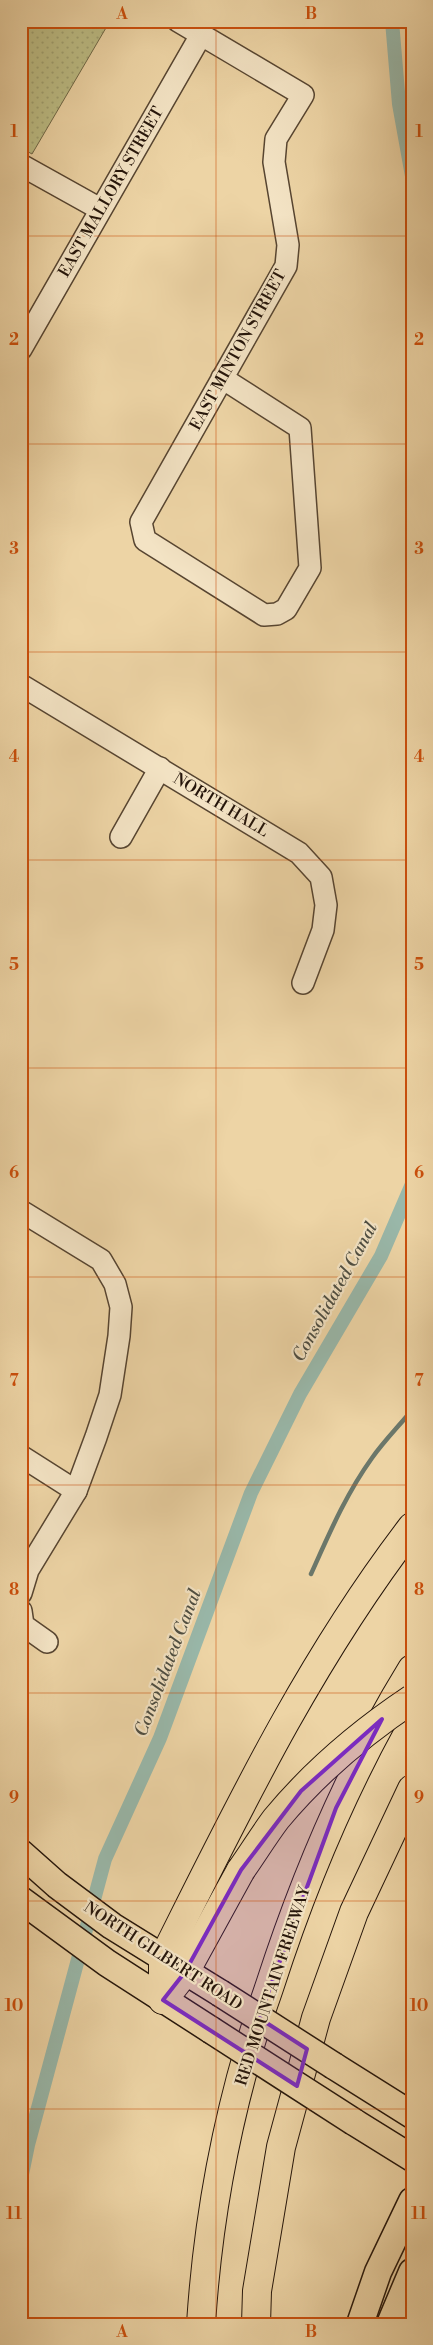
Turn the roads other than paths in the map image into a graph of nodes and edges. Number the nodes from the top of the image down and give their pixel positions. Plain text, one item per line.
1 (178, 21) edge
2 (201, 35) junction
3 (21, 165) edge
4 (100, 209) junction
5 (21, 349) edge
6 (222, 378) junction
7 (21, 685) edge
8 (160, 768) junction
9 (121, 836) dead end
10 (303, 983) dead end
11 (21, 1211) edge
12 (21, 1456) edge
13 (76, 1491) junction
14 (412, 1527) edge
15 (21, 1593) edge
16 (21, 1610) edge
17 (47, 1642) dead end
18 (412, 1669) edge
19 (412, 1699) edge
20 (412, 1789) edge
21 (21, 1853) edge
22 (21, 1900) edge
23 (174, 1965) junction
24 (163, 2000) junction
25 (412, 2115) edge
26 (412, 2158) edge
27 (412, 2201) edge
28 (412, 2272) edge
29 (201, 2324) edge
30 (256, 2324) edge
31 (360, 2324) edge
32 (390, 2324) edge

1 - 2 street
2 - 4 street, EAST MALLORY STREET
2 - 6 street, EAST MINTON STREET
3 - 4 street
4 - 5 street, EAST MALLORY STREET
6 - 6 street, EAST MINTON STREET
7 - 8 street, NORTH HALL
8 - 9 street
8 - 10 street, NORTH HALL
11 - 13 street
12 - 13 street
13 - 15 street
14 - 23 highway
16 - 17 street
18 - 29 highway, RED MOUNTAIN FREEWAY
19 - 23 highway, bridge
20 - 30 highway
21 - 23 main road, NORTH GILBERT ROAD
22 - 24 main road, NORTH GILBERT ROAD
23 - 24 highway
23 - 25 main road, NORTH GILBERT ROAD, bridge
24 - 26 main road, NORTH GILBERT ROAD, bridge
27 - 31 main road
28 - 32 main road

